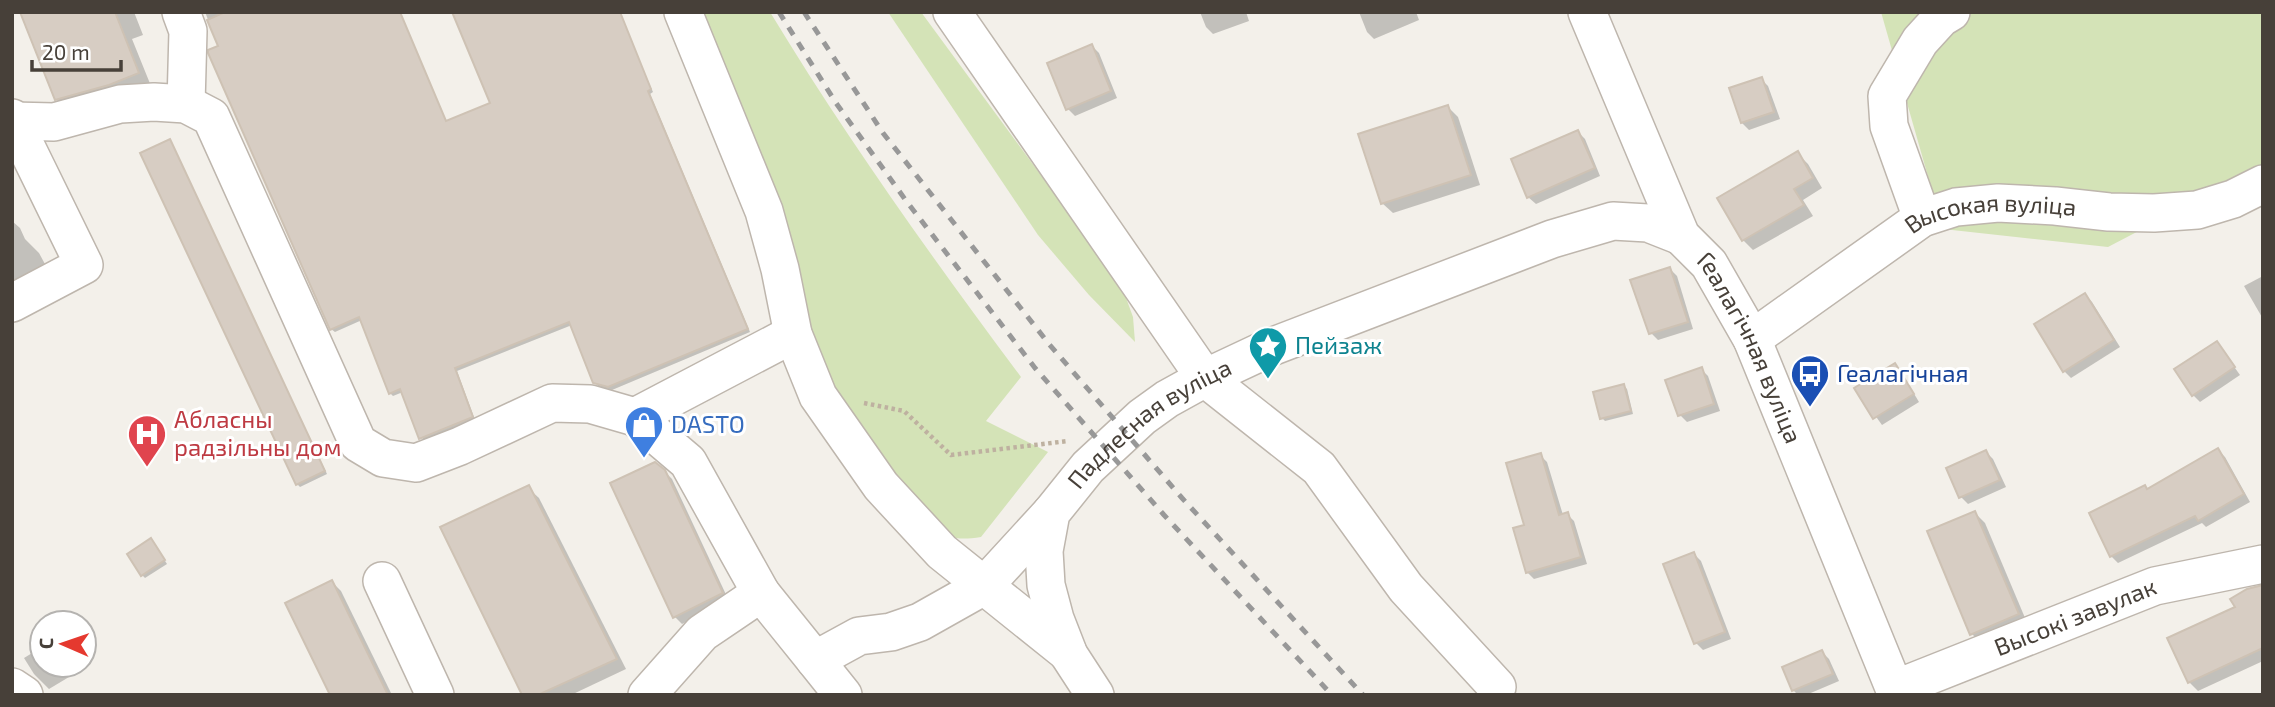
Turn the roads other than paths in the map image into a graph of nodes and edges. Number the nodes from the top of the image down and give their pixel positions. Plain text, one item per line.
1 (181, 12) edge
2 (683, 12) edge
3 (952, 12) edge
4 (1587, 12) edge
5 (1951, 12) edge
6 (186, 104) junction
7 (13, 120) edge
8 (2263, 184) edge
9 (1922, 218) junction
10 (1681, 236) junction
11 (12, 303) edge
12 (793, 334) junction
13 (1752, 339) junction
14 (1205, 378) junction
15 (635, 417) junction
16 (1051, 513) junction
17 (2263, 564) edge
18 (382, 580) dead end
19 (984, 586) junction
20 (761, 593) junction
21 (1069, 655) junction
22 (815, 660) junction
23 (12, 687) edge
24 (1497, 687) dead end
25 (1896, 692) edge
26 (24, 695) edge
27 (435, 695) edge
28 (647, 695) edge
29 (843, 695) edge
30 (1096, 695) edge

1 - 6 street
2 - 12 street
3 - 14 street
4 - 10 street, Геалагічная вуліца
5 - 9 street
6 - 7 street
6 - 15 street
7 - 11 street
8 - 9 street, Высокая вуліца
9 - 13 street, Высокая вуліца
10 - 13 street, Геалагічная вуліца
10 - 14 street, Падлесная вуліца
12 - 15 street
12 - 19 street
13 - 25 street, Геалагічная вуліца
14 - 16 street, Падлесная вуліца
14 - 24 street
15 - 20 street
16 - 19 street
16 - 21 street, Падлесная вуліца
17 - 25 street, Высокі завулак
18 - 27 street
19 - 21 street
19 - 22 street
20 - 22 street
20 - 28 street
21 - 30 street, Падлесная вуліца
22 - 29 street
23 - 26 street

